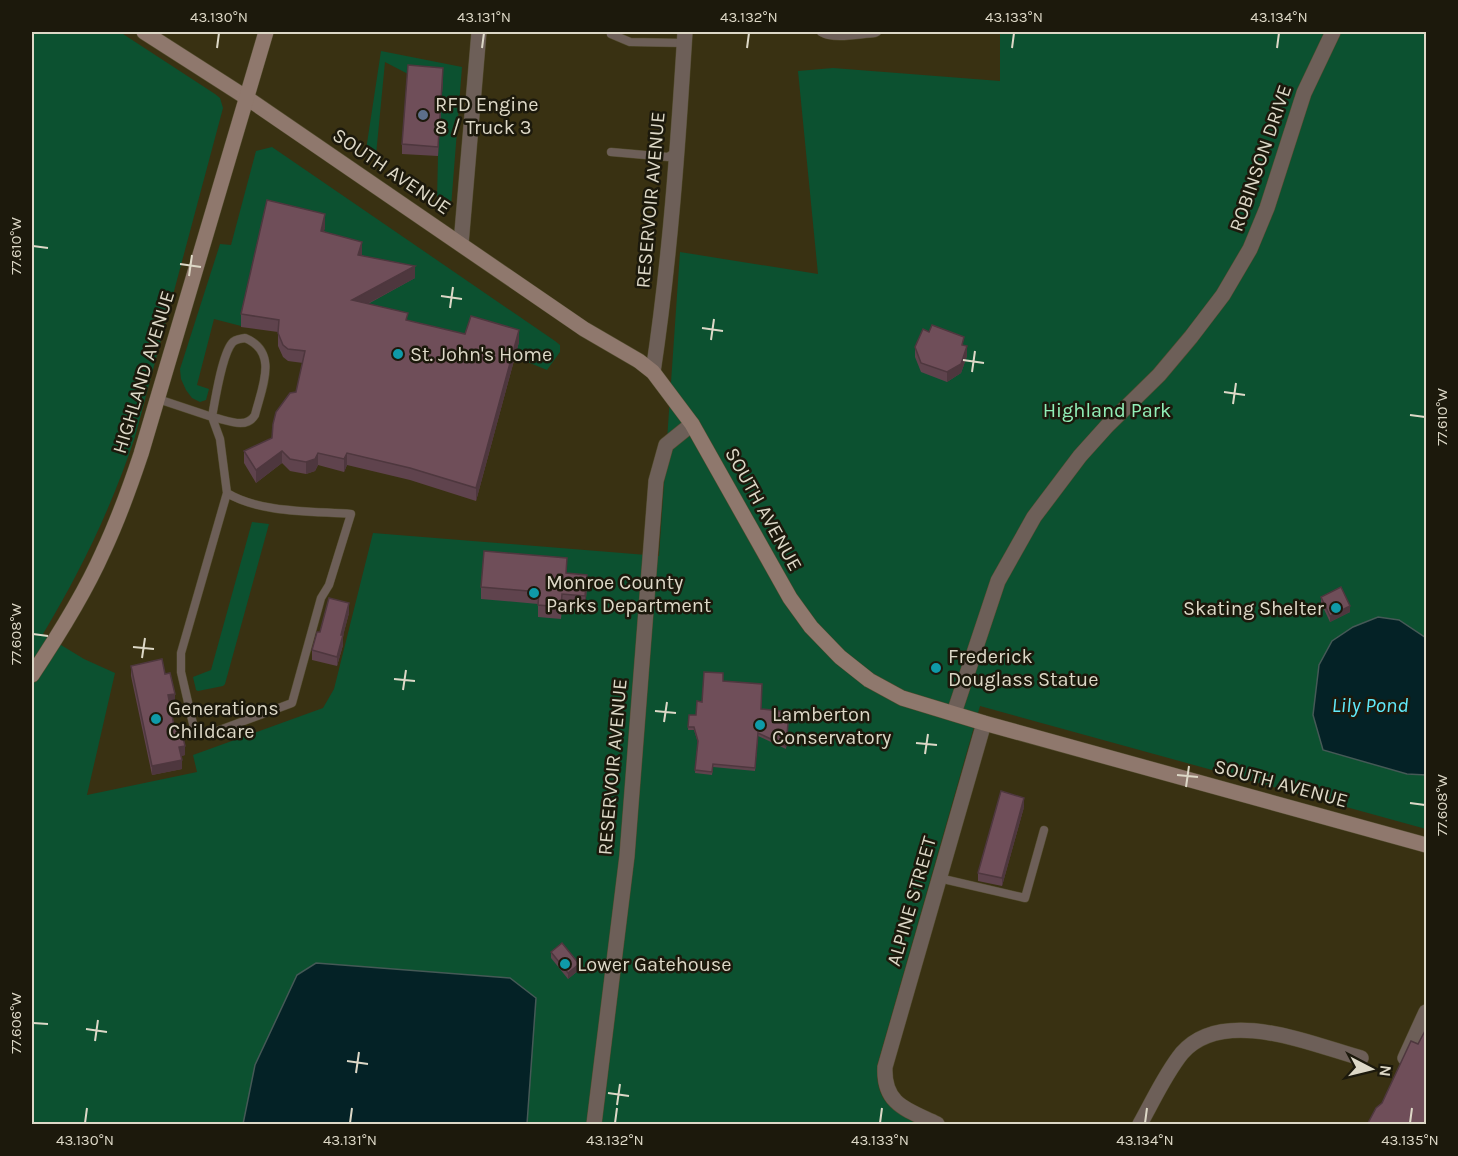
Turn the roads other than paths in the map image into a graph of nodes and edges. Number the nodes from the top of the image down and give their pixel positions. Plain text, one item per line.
1 (144, 32) edge
2 (266, 32) edge
3 (479, 32) edge
4 (821, 32) edge
5 (878, 32) edge
6 (1333, 32) edge
7 (611, 34) dead end
8 (684, 37) edge
9 (247, 98) junction
10 (677, 151) junction
11 (611, 152) dead end
12 (461, 244) junction
13 (653, 372) junction
14 (158, 399) junction
15 (212, 417) junction
16 (692, 424) junction
17 (227, 493) junction
18 (32, 675) edge
19 (954, 713) junction
20 (984, 723) junction
21 (1044, 830) dead end
22 (1426, 845) edge
23 (939, 878) junction
24 (1426, 1012) edge
25 (1361, 1058) dead end
26 (1398, 1072) edge
27 (594, 1125) edge
28 (937, 1125) edge
29 (1140, 1125) edge

1 - 9 main road, SOUTH AVENUE
2 - 9 main road, HIGHLAND AVENUE
3 - 12 street
4 - 5 lane
6 - 19 street, ROBINSON DRIVE
7 - 8 lane
8 - 10 street, RESERVOIR AVENUE
9 - 12 main road, SOUTH AVENUE
9 - 14 main road, HIGHLAND AVENUE
10 - 11 lane
10 - 13 street, RESERVOIR AVENUE
12 - 13 main road, SOUTH AVENUE
13 - 16 main road, SOUTH AVENUE
14 - 15 lane
14 - 18 main road, HIGHLAND AVENUE
15 - 15 lane
15 - 17 lane
16 - 19 main road, SOUTH AVENUE
16 - 27 street, RESERVOIR AVENUE
17 - 17 lane
19 - 20 main road, SOUTH AVENUE
20 - 22 main road, SOUTH AVENUE
20 - 23 street, ALPINE STREET
21 - 23 lane
23 - 28 street, ALPINE STREET
24 - 26 street
25 - 29 street

